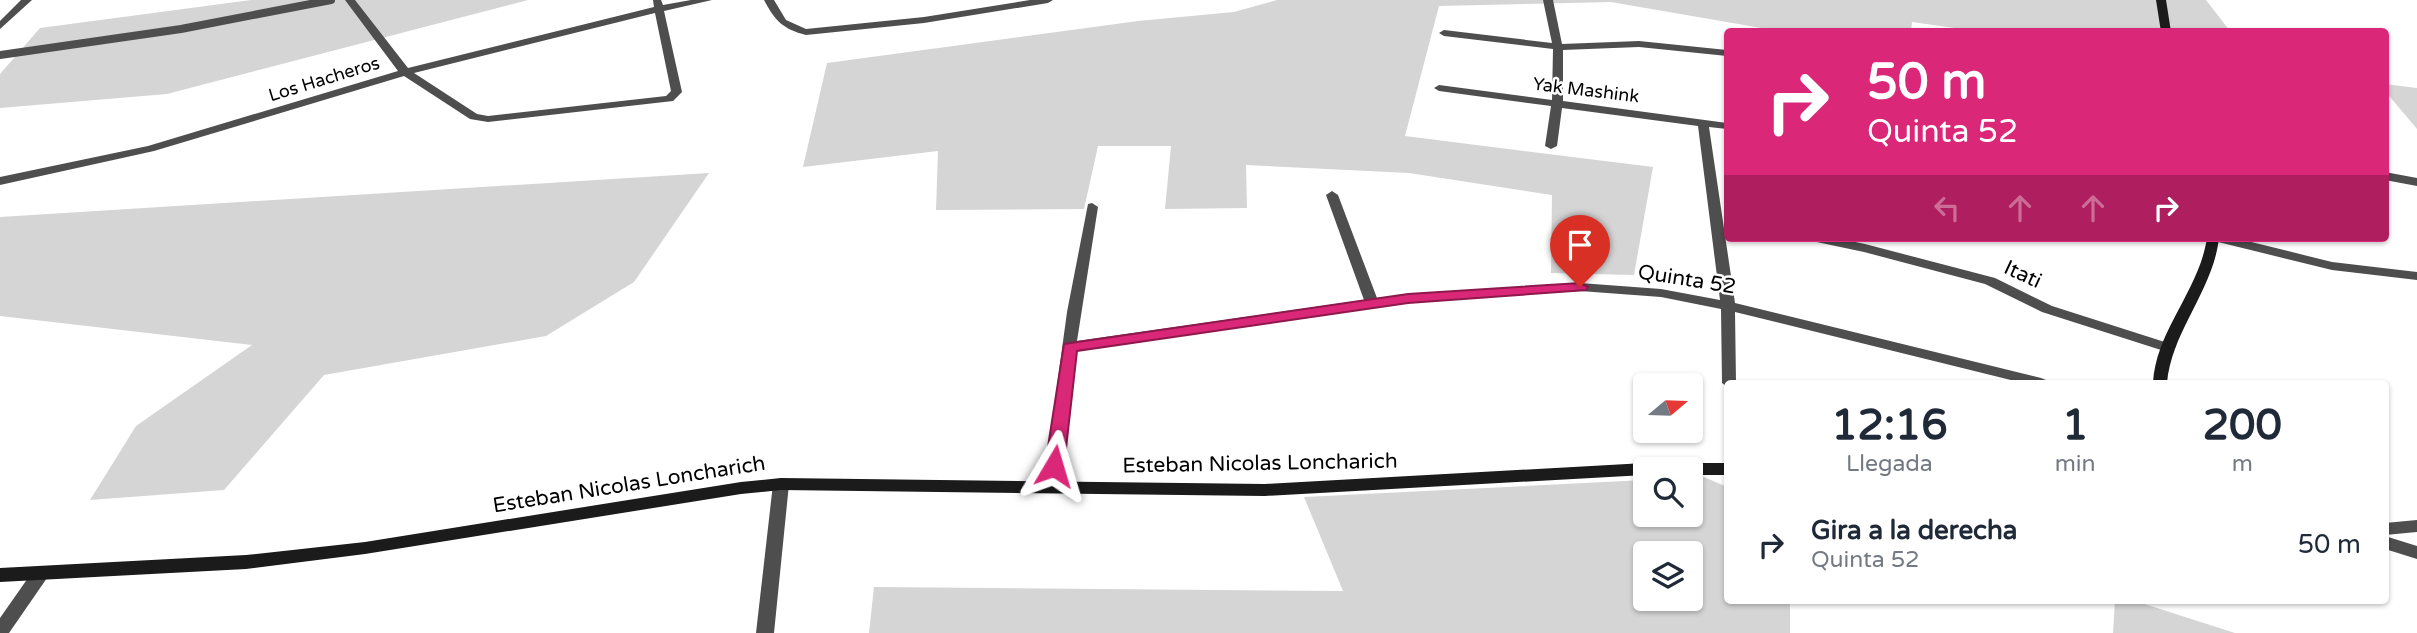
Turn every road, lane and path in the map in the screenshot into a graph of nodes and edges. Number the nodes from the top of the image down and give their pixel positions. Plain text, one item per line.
1 (27, 0) edge
2 (331, 0) edge
3 (350, 0) edge
4 (707, 0) edge
5 (769, 0) edge
6 (1048, 0) edge
7 (1548, 0) edge
8 (2161, 0) edge
9 (658, 4) edge
10 (0, 26) edge
11 (2165, 28) edge
12 (1444, 33) dead end
13 (1558, 47) junction
14 (1724, 53) edge
15 (0, 55) edge
16 (405, 72) junction
17 (1439, 88) dead end
18 (1557, 104) junction
19 (1703, 123) junction
20 (1724, 126) edge
21 (1551, 146) dead end
22 (2389, 177) edge
23 (0, 181) edge
24 (2417, 182) edge
25 (1332, 195) dead end
26 (1092, 207) dead end
27 (1723, 227) edge
28 (1836, 242) edge
29 (2215, 242) edge
30 (2233, 242) edge
31 (2417, 276) edge
32 (1372, 303) junction
33 (1728, 306) junction
34 (1070, 347) junction
35 (2166, 347) junction
36 (1729, 380) edge
37 (2029, 380) edge
38 (2160, 380) edge
39 (1703, 469) edge
40 (1724, 469) edge
41 (1633, 470) edge
42 (782, 484) junction
43 (1051, 489) junction
44 (2417, 526) edge
45 (2389, 529) edge
46 (2389, 543) edge
47 (2417, 553) edge
48 (41, 573) junction
49 (0, 575) edge
50 (0, 632) edge
51 (765, 633) edge

1 - 10 street
2 - 15 lane
3 - 16 street
4 - 9 street, Los Hacheros
5 - 6 street
7 - 13 street
8 - 11 street
9 - 16 street, Los Hacheros
9 - 16 street
12 - 13 street
13 - 14 street
13 - 18 street
16 - 23 street, Los Hacheros
17 - 18 street, Yak Mashink
18 - 19 street, Yak Mashink
18 - 21 street
19 - 20 street, Yak Mashink
19 - 27 street
22 - 24 street
25 - 32 street
26 - 34 street
27 - 33 street
28 - 35 street, Itati
29 - 35 street
30 - 31 street
32 - 33 street, Quinta 52
32 - 34 street, Quinta 52
33 - 36 street
33 - 37 street, Quinta 52
34 - 43 street
35 - 38 street
39 - 40 street, Esteban Nicolas Loncharich
41 - 43 street, Esteban Nicolas Loncharich
42 - 43 street, Esteban Nicolas Loncharich
42 - 48 street, Esteban Nicolas Loncharich
42 - 51 street
44 - 45 street
46 - 47 street
48 - 49 street, Esteban Nicolas Loncharich
48 - 50 street

